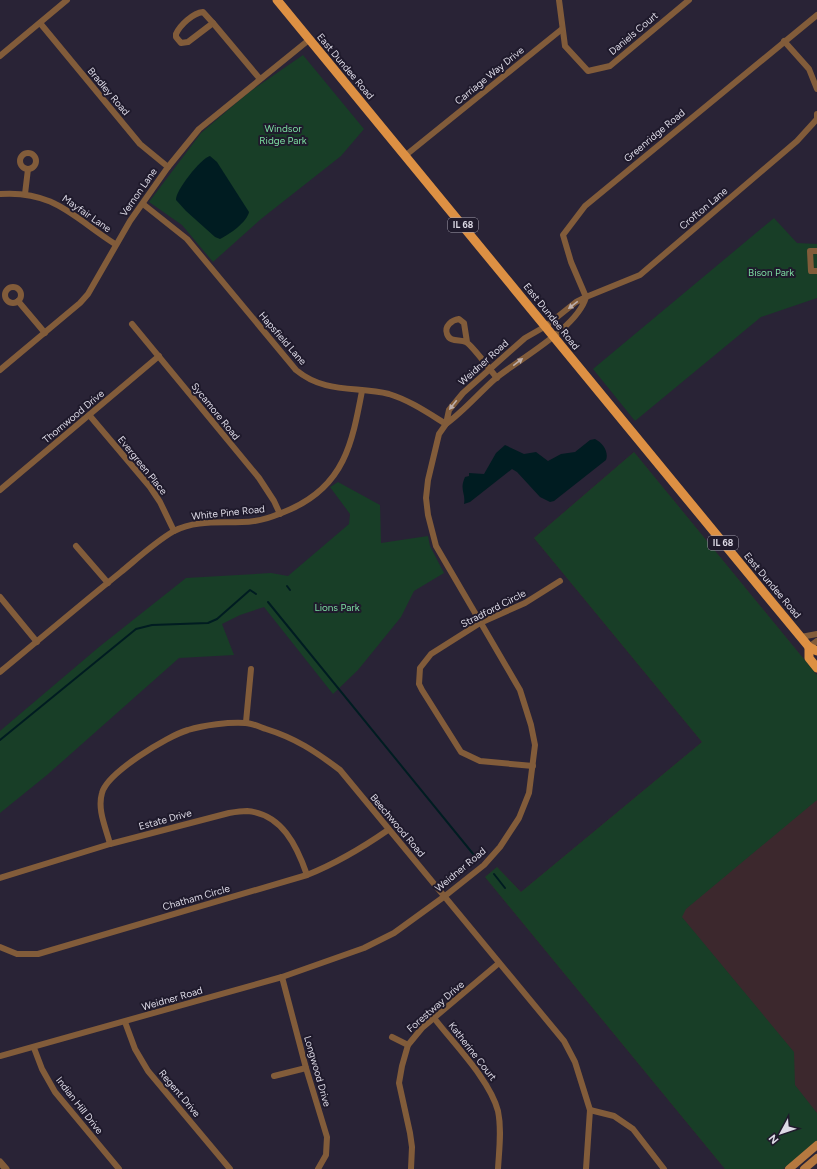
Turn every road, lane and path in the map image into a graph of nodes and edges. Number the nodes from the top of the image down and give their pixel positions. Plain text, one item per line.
1 (68, 0) edge
2 (277, 0) edge
3 (559, 0) edge
4 (689, 0) edge
5 (817, 15) edge
6 (40, 23) junction
7 (213, 23) junction
8 (562, 29) junction
9 (310, 39) junction
10 (784, 41) junction
11 (0, 56) edge
12 (260, 79) junction
13 (817, 89) edge
14 (817, 114) edge
15 (406, 155) junction
16 (168, 167) junction
17 (28, 169) dead end
18 (0, 194) edge
19 (25, 194) junction
20 (143, 204) junction
21 (115, 244) junction
22 (817, 251) edge
23 (817, 271) edge
24 (586, 297) junction
25 (18, 300) dead end
26 (132, 324) dead end
27 (546, 326) junction
28 (45, 333) junction
29 (554, 336) junction
30 (466, 342) dead end
31 (159, 356) junction
32 (489, 368) junction
33 (0, 370) edge
34 (497, 378) junction
35 (362, 391) junction
36 (90, 416) junction
37 (446, 424) junction
38 (0, 490) edge
39 (280, 514) junction
40 (174, 531) junction
41 (76, 546) dead end
42 (560, 581) dead end
43 (108, 583) junction
44 (0, 597) edge
45 (480, 623) junction
46 (817, 634) edge
47 (801, 637) junction
48 (37, 642) junction
49 (814, 646) edge
50 (817, 668) edge
51 (251, 669) dead end
52 (0, 672) edge
53 (246, 722) junction
54 (533, 766) junction
55 (388, 830) junction
56 (110, 844) junction
57 (307, 875) junction
58 (0, 878) edge
59 (445, 896) junction
60 (0, 947) edge
61 (499, 963) junction
62 (282, 977) junction
63 (434, 1018) junction
64 (125, 1022) junction
65 (392, 1037) dead end
66 (408, 1045) junction
67 (34, 1048) junction
68 (0, 1056) edge
69 (306, 1068) junction
70 (274, 1076) dead end
71 (590, 1110) junction
72 (817, 1145) edge
73 (817, 1158) edge
74 (0, 1162) edge
75 (6, 1169) edge
76 (119, 1169) edge
77 (230, 1169) edge
78 (318, 1169) edge
79 (411, 1169) edge
80 (498, 1169) edge
81 (586, 1169) edge
82 (664, 1169) edge
83 (788, 1169) edge
84 (804, 1169) edge

1 - 6 street
2 - 9 main road, East Dundee Road / IL 68
3 - 8 street
4 - 8 street, Daniels Court
5 - 10 street, Greenridge Road
6 - 11 street
6 - 16 street, Bradley Road
7 - 7 street
7 - 12 street
8 - 15 street, Carriage Way Drive
9 - 12 street, Vernon Lane
9 - 15 main road, East Dundee Road / IL 68
10 - 13 street
10 - 24 street, Greenridge Road
12 - 16 street, Vernon Lane
14 - 24 street, Crofton Lane
15 - 27 main road, East Dundee Road / IL 68
16 - 20 street, Vernon Lane
17 - 19 street
18 - 19 street, Mayfair Lane
19 - 21 street, Mayfair Lane
20 - 21 street, Vernon Lane
20 - 35 street, Hapsfield Lane
21 - 28 street, Vernon Lane
22 - 23 street
24 -> 27 street, Crofton Lane
24 - 29 street
25 - 28 street
26 - 31 street, Sycamore Road
27 - 29 main road, East Dundee Road / IL 68
27 - 32 street, Weidner Road
28 - 33 street, Vernon Lane
34 -> 29 street, Weidner Road
29 - 47 main road, East Dundee Road / IL 68
30 - 32 street
31 - 36 street, Thornwood Drive
31 - 39 street, Sycamore Road
32 - 34 street
32 -> 37 street, Weidner Road
34 - 37 street, Weidner Road
35 - 37 street, Hapsfield Lane
35 - 39 street, White Pine Road
36 - 38 street, Thornwood Drive
36 - 40 street, Evergreen Place
37 - 45 street, Weidner Road
39 - 40 street, White Pine Road
40 - 43 street, White Pine Road
41 - 43 street
42 - 45 street, Stradford Circle
43 - 48 street, White Pine Road
44 - 48 street
45 - 54 street, Weidner Road
45 - 54 street, Stradford Circle
46 - 47 street
47 - 49 main road, East Dundee Road / IL 68
48 - 52 street, White Pine Road
49 - 50 main road, East Dundee Road / IL 68
51 - 53 street
53 - 55 street, Beechwood Road
53 - 56 street, Beechwood Road
54 - 59 street, Weidner Road
55 - 57 street, Chatham Circle
55 - 59 street, Beechwood Road
56 - 57 street, Estate Drive
56 - 58 street, Estate Drive
57 - 60 street, Chatham Circle
59 - 61 street, Beechwood Road
59 - 62 street, Weidner Road
61 - 63 street, Forestway Drive
61 - 71 street, Beechwood Road
62 - 64 street, Weidner Road
62 - 69 street, Longwood Drive
63 - 66 street, Forestway Drive
63 - 80 street, Katherine Court
64 - 67 street, Weidner Road
64 - 77 street, Regent Drive
65 - 66 street
66 - 79 street, Forestway Drive
67 - 68 street, Weidner Road
67 - 76 street, Indian Hill Drive
69 - 70 street
69 - 78 street, Longwood Drive
71 - 81 street, Beechwood Road
71 - 82 street
72 - 83 main road
73 - 84 main road
74 - 75 street

